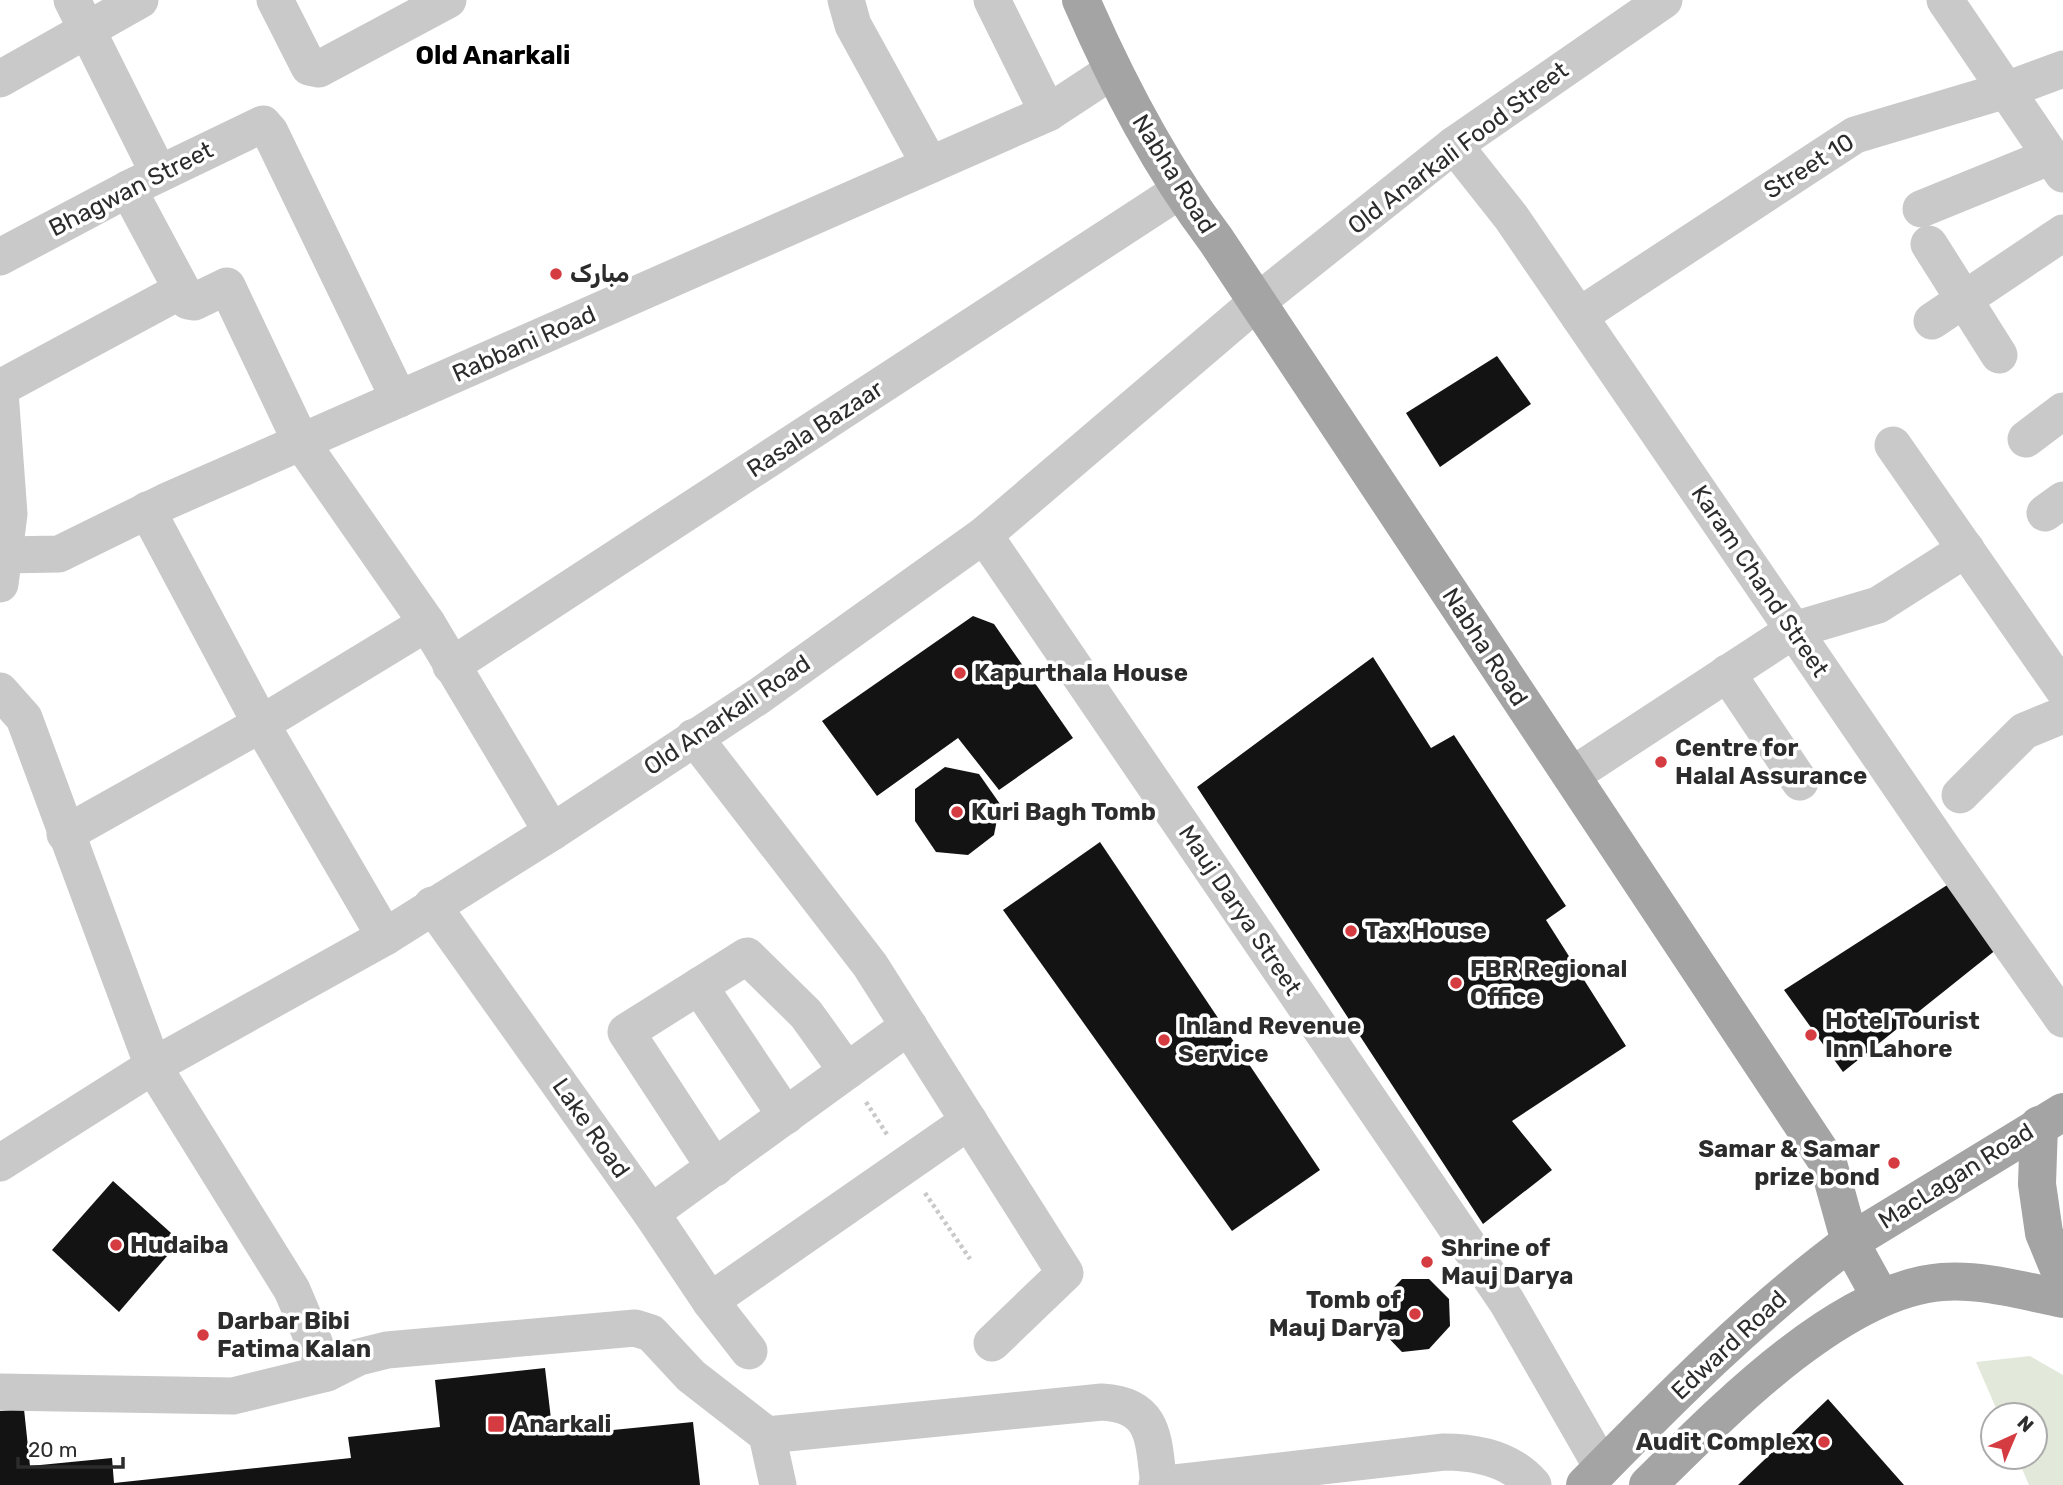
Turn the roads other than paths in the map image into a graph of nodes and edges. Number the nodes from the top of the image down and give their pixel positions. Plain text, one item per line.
1 (140, 0) edge
2 (275, 0) edge
3 (448, 0) edge
4 (846, 0) edge
5 (992, 0) edge
6 (1081, 0) edge
7 (1664, 0) edge
8 (1945, 0) edge
9 (80, 15) edge
10 (2063, 69) edge
11 (1112, 71) junction
12 (0, 79) edge
13 (2006, 90) junction
14 (1048, 113) junction
15 (1454, 145) junction
16 (930, 165) junction
17 (2057, 165) edge
18 (143, 181) junction
19 (1179, 191) junction
20 (2063, 233) edge
21 (0, 257) edge
22 (182, 290) junction
23 (1964, 300) junction
24 (1257, 302) junction
25 (1579, 316) junction
26 (1932, 321) dead end
27 (1998, 355) dead end
28 (0, 390) edge
29 (399, 399) junction
30 (2063, 411) edge
31 (2026, 439) dead end
32 (302, 442) junction
33 (1893, 445) dead end
34 (147, 510) junction
35 (984, 535) junction
36 (1966, 550) junction
37 (2, 570) edge
38 (426, 623) junction
39 (1794, 630) junction
40 (451, 666) junction
41 (1727, 673) junction
42 (2063, 689) edge
43 (0, 691) edge
44 (2063, 715) edge
45 (261, 724) junction
46 (694, 737) junction
47 (1571, 776) junction
48 (1800, 782) dead end
49 (1960, 795) dead end
50 (552, 832) junction
51 (65, 834) junction
52 (432, 905) junction
53 (385, 937) junction
54 (699, 986) junction
55 (2063, 1018) edge
56 (909, 1026) junction
57 (153, 1066) junction
58 (847, 1071) junction
59 (786, 1115) junction
60 (2051, 1118) edge
61 (969, 1121) junction
62 (0, 1163) edge
63 (715, 1167) junction
64 (651, 1213) junction
65 (1850, 1242) junction
66 (2063, 1279) edge
67 (1881, 1298) junction
68 (2063, 1299) edge
69 (710, 1301) junction
70 (992, 1343) dead end
71 (749, 1351) dead end
72 (327, 1373) junction
73 (0, 1392) edge
74 (767, 1436) junction
75 (1594, 1476) edge
76 (778, 1485) edge
77 (1158, 1485) edge
78 (1533, 1485) edge
79 (1648, 1485) edge

1 - 9 street
2 - 3 street
4 - 16 street
5 - 14 street
6 - 11 main road, Nabha Road
7 - 15 street, Old Anarkali Food Street
8 - 13 street
9 - 12 street
9 - 18 street
10 - 13 street, Street 10
11 - 14 street, Rabbani Road
11 - 19 main road, Nabha Road
13 - 17 street
13 - 25 street, Street 10
14 - 16 street, Rabbani Road
15 - 24 street, Old Anarkali Food Street
15 - 25 street, Karam Chand Street
16 - 29 street, Rabbani Road
17 - 23 street
18 - 21 street, Bhagwan Street
18 - 22 street
18 - 29 street, Bhagwan Street
19 - 24 main road, Nabha Road
19 - 40 street, Rasala Bazaar
20 - 23 street
22 - 28 street
22 - 32 street
23 - 26 street
23 - 27 street
24 - 35 street, Old Anarkali Road
24 - 47 main road, Nabha Road
25 - 39 street, Karam Chand Street
28 - 37 street
29 - 32 street, Rabbani Road
30 - 31 street
32 - 34 street, Rabbani Road
32 - 38 street
33 - 36 street
34 - 37 street, Rabbani Road
34 - 45 street
35 - 46 street, Old Anarkali Road
35 - 75 street, Mauj Darya Street
36 - 39 street
36 - 42 street
38 - 40 street
38 - 45 street
39 - 41 street
39 - 55 street, Karam Chand Street
40 - 50 street
41 - 47 street
41 - 48 street
43 - 51 street
44 - 49 street
45 - 51 street
45 - 53 street
46 - 50 street, Old Anarkali Road
46 - 56 street
47 - 65 main road, Nabha Road
50 - 52 street, Old Anarkali Road
51 - 57 street
52 - 53 street, Old Anarkali Road
52 - 64 street, Lake Road
53 - 57 street, Old Anarkali Road
54 - 58 street
54 - 59 street
54 - 63 street
56 - 58 street
56 - 61 street
57 - 62 street, Old Anarkali Road
57 - 72 street
58 - 59 street
59 - 63 street
60 - 65 main road, MacLagan Road
60 - 66 main road
61 - 69 street
61 - 70 street
63 - 64 street
64 - 69 street, Lake Road
65 - 67 main road, Nabha Road
65 - 75 main road, Edward Road
67 - 68 main road
67 - 79 main road
69 - 71 street, Lake Road
72 - 73 street
72 - 74 street
74 - 76 street
74 - 77 street
77 - 78 street

